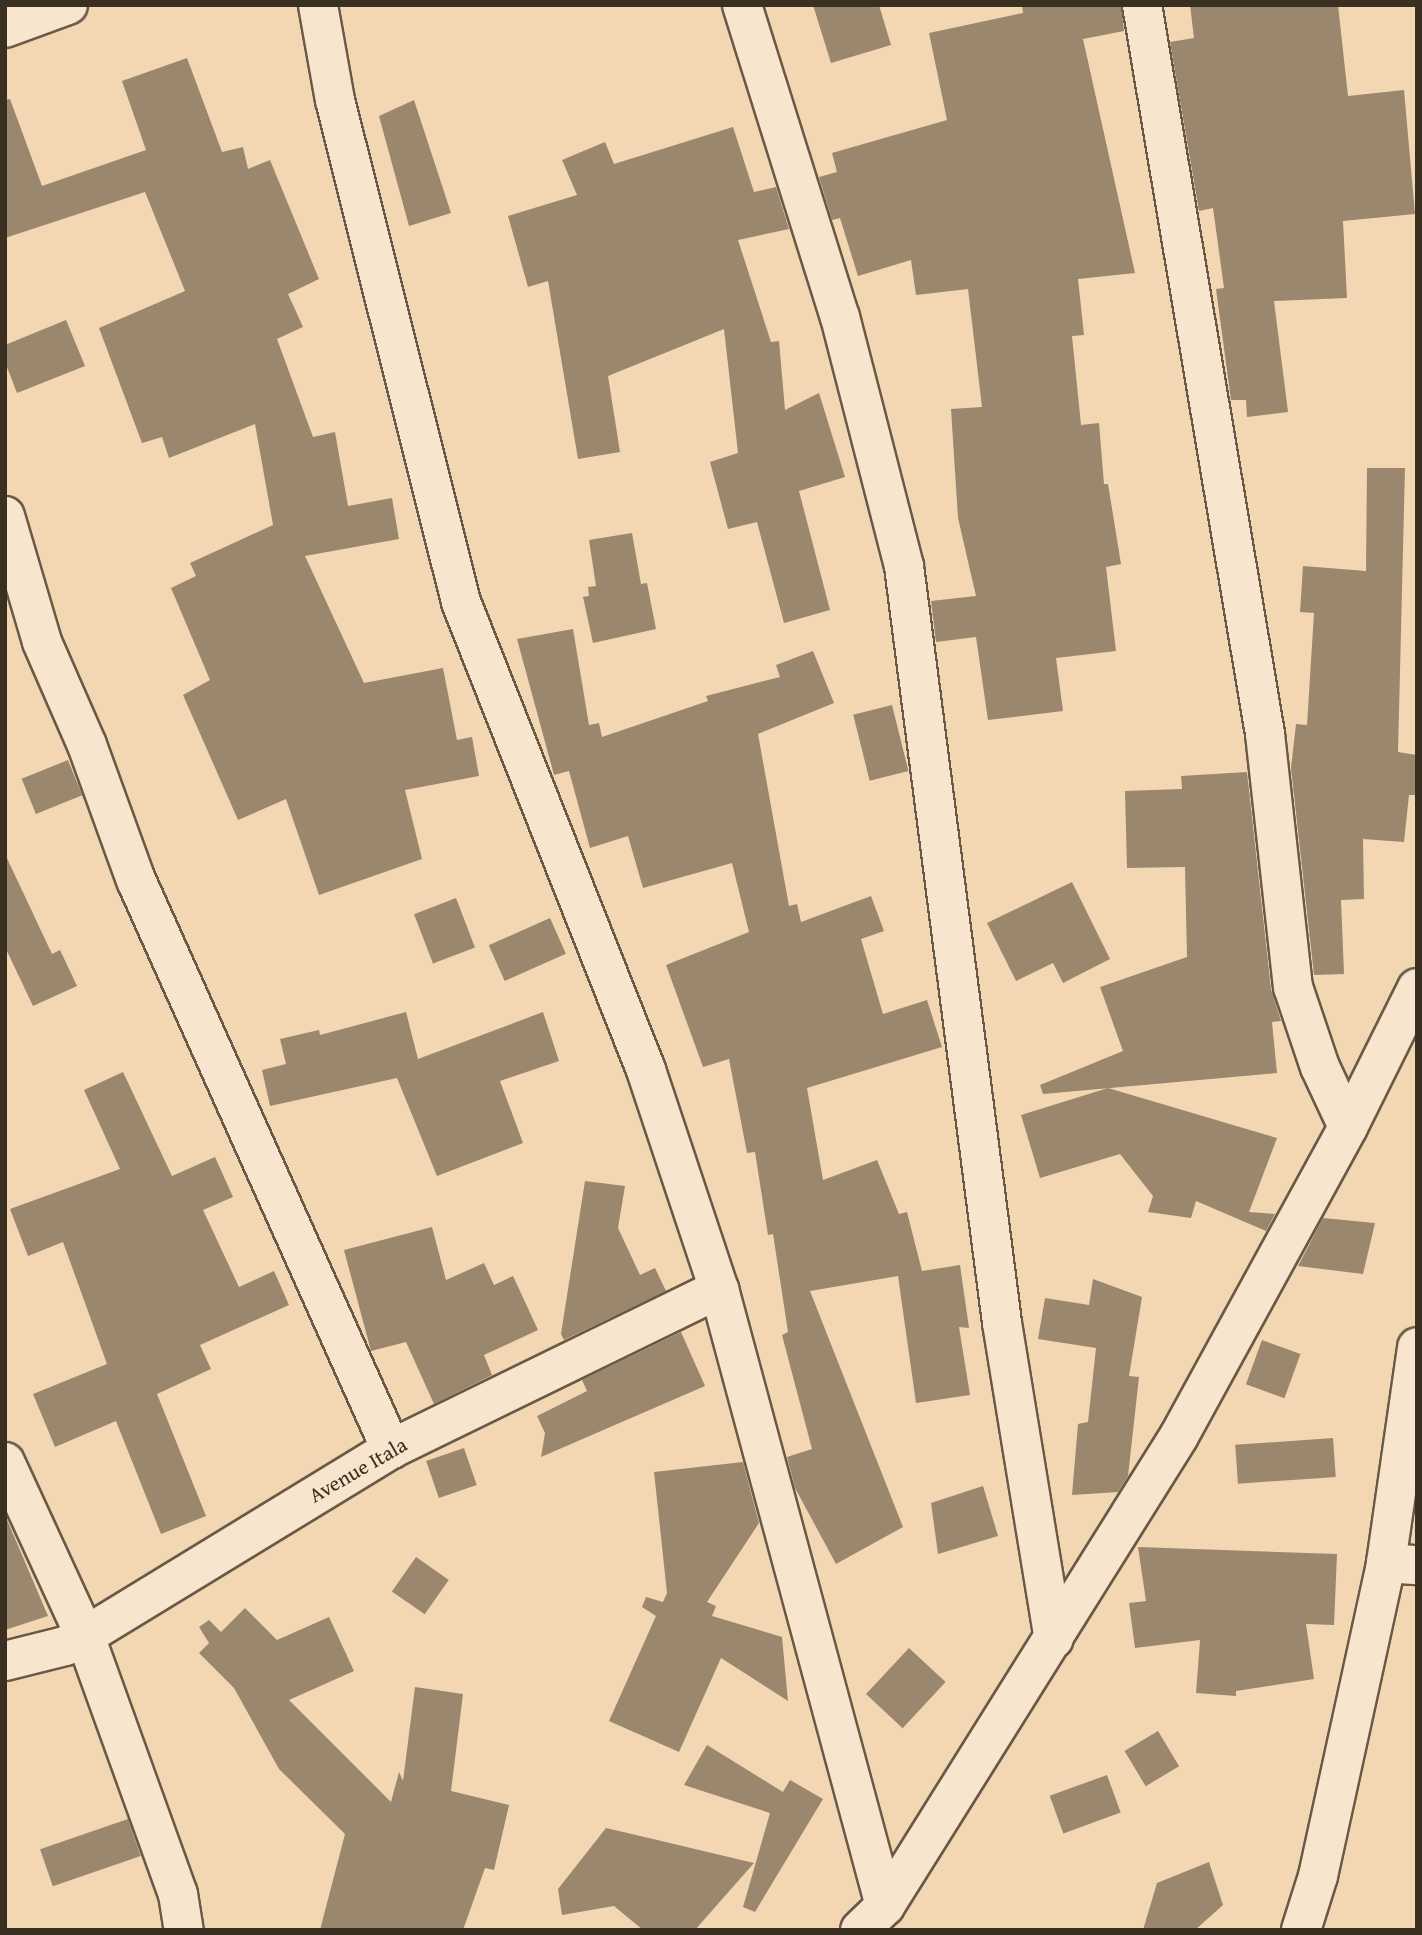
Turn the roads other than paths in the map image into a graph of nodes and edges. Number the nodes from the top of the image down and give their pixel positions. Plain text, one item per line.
1 (68, 5) edge
2 (318, 5) edge
3 (742, 5) edge
4 (1142, 5) edge
5 (5, 28) edge
6 (5, 516) edge
7 (1417, 988) edge
8 (1348, 1126) junction
9 (719, 1289) junction
10 (1417, 1347) edge
11 (391, 1449) junction
12 (5, 1462) edge
13 (1401, 1564) edge
14 (85, 1636) junction
15 (1054, 1639) junction
16 (5, 1661) edge
17 (872, 1918) edge
18 (184, 1930) edge
19 (1301, 1930) edge

1 - 5 street
2 - 9 street
3 - 15 street
4 - 8 street
6 - 11 street
7 - 8 street
8 - 15 street
9 - 11 street, Avenue Itala
9 - 17 street
10 - 13 street
11 - 14 street, Avenue Itala
12 - 14 street
13 - 19 street
14 - 16 street, Avenue Itala
14 - 18 street
15 - 17 street

